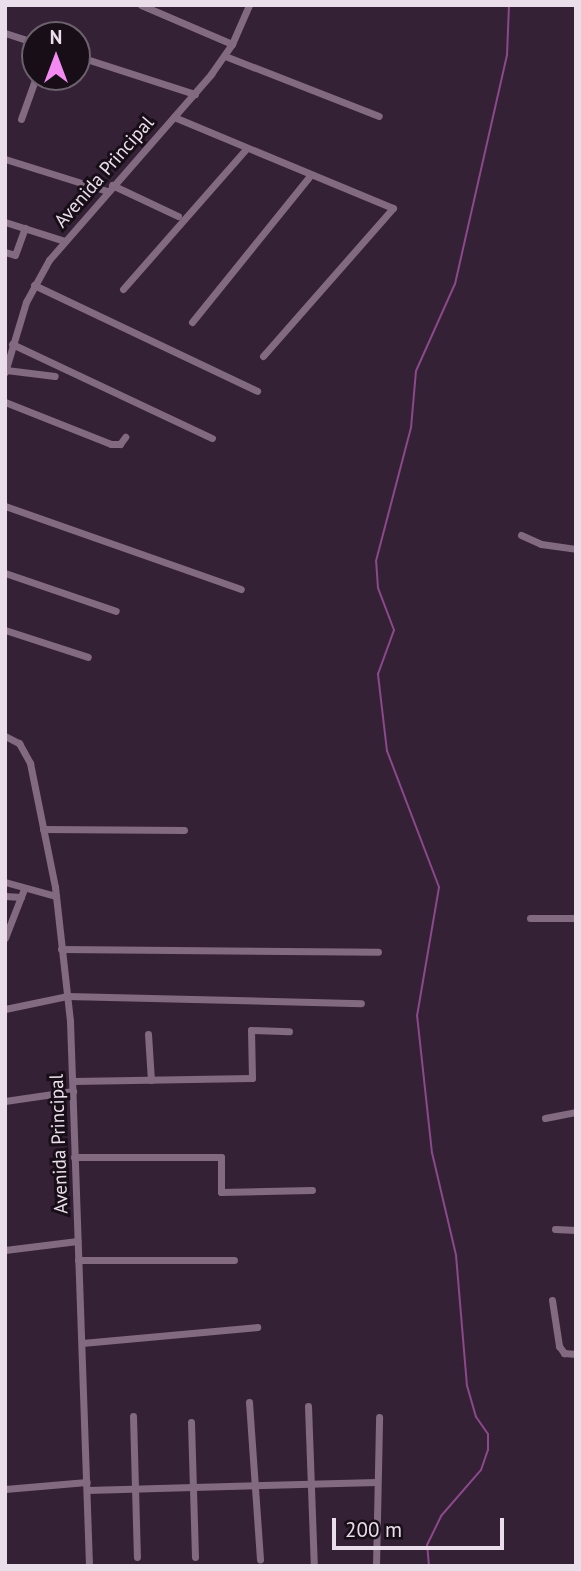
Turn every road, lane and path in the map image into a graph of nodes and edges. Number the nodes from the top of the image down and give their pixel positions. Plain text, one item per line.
1 (141, 5) edge
2 (249, 5) edge
3 (232, 44) junction
4 (225, 56) junction
5 (91, 61) edge
6 (31, 91) edge
7 (195, 94) junction
8 (379, 116) dead end
9 (174, 117) junction
10 (20, 119) dead end
11 (246, 149) junction
12 (5, 159) edge
13 (309, 177) junction
14 (109, 188) junction
15 (178, 216) dead end
16 (5, 222) edge
17 (25, 228) junction
18 (65, 241) junction
19 (5, 252) edge
20 (34, 285) junction
21 (123, 289) dead end
22 (192, 322) dead end
23 (12, 344) junction
24 (263, 356) dead end
25 (5, 371) edge
26 (55, 376) dead end
27 (257, 391) dead end
28 (5, 402) edge
29 (125, 437) dead end
30 (212, 438) dead end
31 (7, 506) edge
32 (5, 517) edge
33 (521, 535) dead end
34 (576, 549) edge
35 (5, 573) edge
36 (241, 589) dead end
37 (116, 611) dead end
38 (5, 630) edge
39 (88, 657) dead end
40 (5, 736) edge
41 (43, 829) junction
42 (184, 831) dead end
43 (5, 882) edge
44 (23, 893) junction
45 (5, 896) edge
46 (56, 896) junction
47 (530, 918) dead end
48 (576, 918) edge
49 (5, 939) edge
50 (61, 949) junction
51 (378, 952) dead end
52 (67, 996) junction
53 (361, 1003) dead end
54 (5, 1009) edge
55 (289, 1031) dead end
56 (148, 1034) dead end
57 (150, 1080) junction
58 (73, 1081) junction
59 (73, 1091) junction
60 (5, 1101) edge
61 (576, 1112) edge
62 (545, 1118) dead end
63 (74, 1157) junction
64 (312, 1190) dead end
65 (555, 1229) dead end
66 (576, 1230) edge
67 (77, 1241) junction
68 (5, 1250) edge
69 (234, 1259) dead end
70 (78, 1261) junction
71 (552, 1300) dead end
72 (257, 1327) dead end
73 (82, 1343) junction
74 (576, 1354) edge
75 (249, 1402) dead end
76 (308, 1406) dead end
77 (133, 1416) dead end
78 (379, 1417) dead end
79 (191, 1423) dead end
80 (376, 1482) junction
81 (313, 1483) junction
82 (253, 1485) junction
83 (87, 1486) junction
84 (195, 1487) junction
85 (135, 1488) junction
86 (5, 1489) edge
87 (137, 1557) dead end
88 (195, 1557) dead end
89 (260, 1560) dead end
90 (89, 1566) edge
91 (314, 1566) edge
92 (376, 1566) edge

1 - 3 street
2 - 3 street, Avenida Principal
3 - 4 street, Avenida Principal
4 - 7 street, Avenida Principal
4 - 8 street
5 - 7 street
6 - 10 street
7 - 9 street, Avenida Principal
9 - 11 street
9 - 14 street, Avenida Principal
11 - 13 street
11 - 21 street
12 - 14 street
13 - 22 street
13 - 24 street
14 - 15 street
14 - 18 street, Avenida Principal
16 - 17 street
17 - 18 street
17 - 19 street
18 - 20 street, Avenida Principal
20 - 23 street, Avenida Principal
20 - 27 street
23 - 25 street, Avenida Principal
23 - 30 street
25 - 26 street
28 - 29 street
31 - 32 street
31 - 36 street
33 - 34 street
35 - 37 street
38 - 39 street
40 - 41 street, Avenida Principal
41 - 42 street
41 - 46 street, Avenida Principal
43 - 44 street
44 - 45 street
44 - 46 street
44 - 49 street
46 - 50 street, Avenida Principal
47 - 48 street
50 - 51 street
50 - 52 street, Avenida Principal
52 - 53 street
52 - 54 street
52 - 58 street, Avenida Principal
55 - 57 street
56 - 57 street
57 - 58 street
58 - 59 street, Avenida Principal
59 - 60 street
59 - 63 street, Avenida Principal
61 - 62 street
63 - 64 street
63 - 67 street, Avenida Principal
65 - 66 street
67 - 68 street
67 - 70 street, Avenida Principal
69 - 70 street
70 - 73 street, Avenida Principal
71 - 74 street
72 - 73 street
73 - 83 street, Avenida Principal
75 - 82 street
76 - 81 street
77 - 85 street
78 - 80 street
79 - 84 street
80 - 81 street
80 - 92 street
81 - 82 street
81 - 91 street
82 - 84 street
82 - 89 street
83 - 85 street
83 - 86 street
83 - 90 street, Avenida Principal
84 - 85 street
84 - 88 street
85 - 87 street

